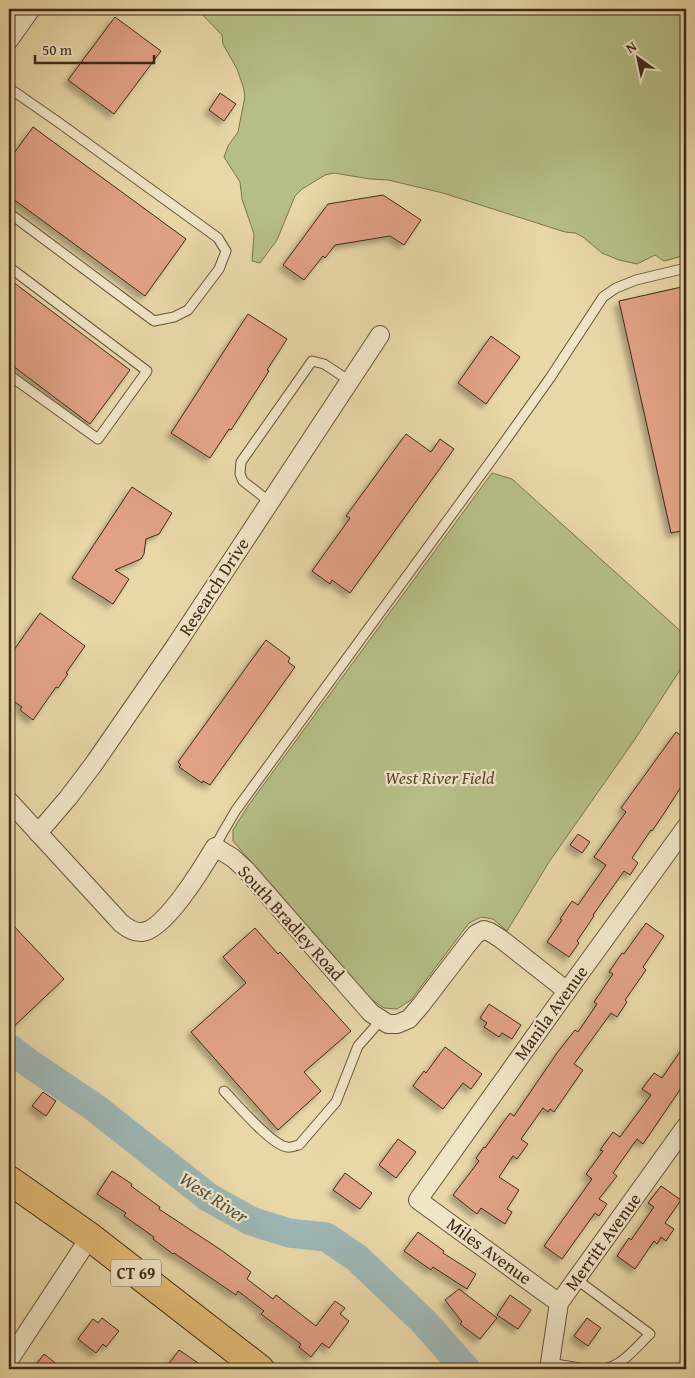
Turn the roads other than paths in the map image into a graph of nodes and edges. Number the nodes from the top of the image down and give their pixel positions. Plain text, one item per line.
1 (31, 9) edge
2 (9, 40) edge
3 (9, 88) edge
4 (9, 213) edge
5 (9, 267) edge
6 (686, 268) edge
7 (380, 335) dead end
8 (9, 376) edge
9 (350, 381) junction
10 (270, 502) junction
11 (9, 801) edge
12 (686, 827) edge
13 (38, 833) junction
14 (215, 847) junction
15 (567, 991) junction
16 (381, 1020) junction
17 (224, 1090) dead end
18 (686, 1126) edge
19 (9, 1180) edge
20 (418, 1200) joint
21 (90, 1237) junction
22 (576, 1279) junction
23 (559, 1303) junction
24 (9, 1360) edge
25 (549, 1366) edge
26 (260, 1369) edge
27 (585, 1369) edge
28 (601, 1369) edge

1 - 2 street
3 - 4 lane
5 - 8 lane
6 - 14 lane
7 - 9 street, Research Drive
9 - 10 street, Research Drive
9 - 10 lane
10 - 13 street, Research Drive
11 - 13 street
12 - 15 street, Manila Avenue
13 - 14 street
14 - 16 street, South Bradley Road
15 - 16 street
15 - 20 street, Manila Avenue
16 - 17 lane
18 - 22 street, Merritt Avenue
19 - 21 main road, CT 69
20 - 23 street, Miles Avenue
21 - 24 street
21 - 26 main road, CT 69
22 - 23 street, Merritt Avenue
22 - 28 lane
23 - 25 street, Merritt Avenue
25 - 27 lane

